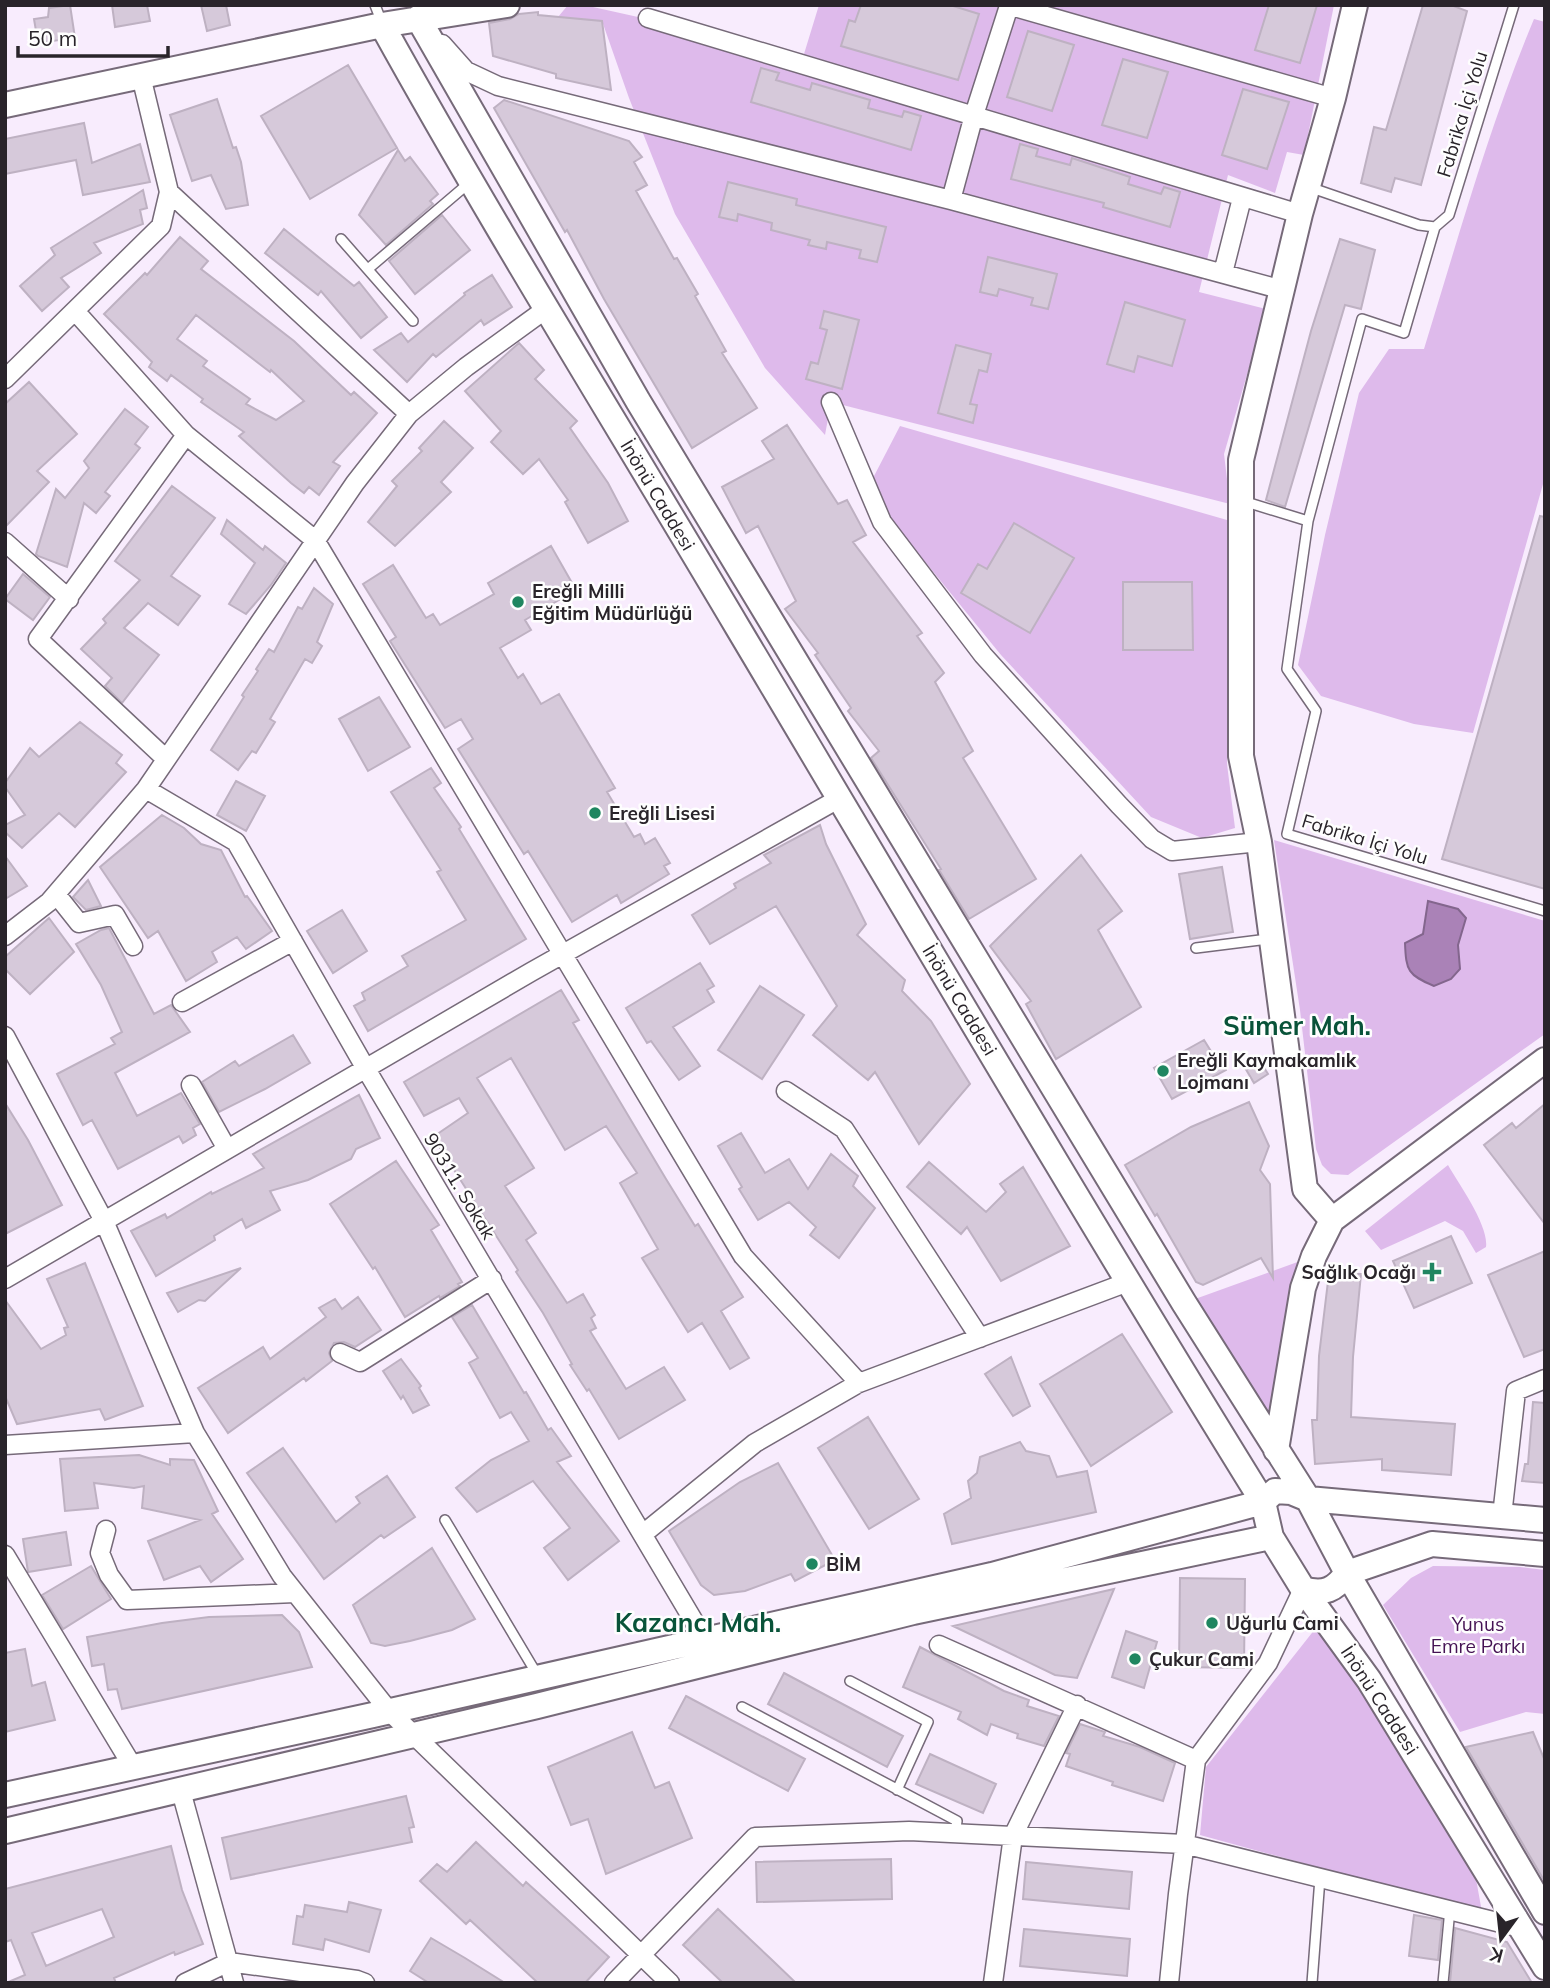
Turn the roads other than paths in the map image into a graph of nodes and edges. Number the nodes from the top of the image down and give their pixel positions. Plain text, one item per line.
1 (507, 5) edge
2 (1008, 5) edge
3 (1355, 5) edge
4 (1514, 5) edge
5 (420, 10) edge
6 (379, 15) edge
7 (648, 19) dead end
8 (141, 76) junction
9 (1333, 98) junction
10 (5, 106) edge
11 (974, 115) junction
12 (471, 182) junction
13 (1307, 187) junction
14 (169, 192) junction
15 (1242, 198) junction
16 (951, 200) junction
17 (1300, 214) junction
18 (1435, 227) junction
19 (341, 239) dead end
20 (368, 269) junction
21 (1223, 274) junction
22 (1283, 290) junction
23 (546, 309) junction
24 (76, 312) junction
25 (413, 321) dead end
26 (5, 379) edge
27 (831, 402) dead end
28 (409, 414) junction
29 (186, 435) junction
30 (1241, 500) junction
31 (1308, 522) junction
32 (315, 540) junction
33 (5, 542) edge
34 (68, 599) junction
35 (166, 758) junction
36 (146, 789) junction
37 (839, 799) junction
38 (1259, 842) junction
39 (56, 894) junction
40 (1545, 911) edge
41 (5, 936) edge
42 (1273, 938) junction
43 (293, 941) junction
44 (133, 946) dead end
45 (1196, 948) dead end
46 (563, 954) junction
47 (182, 1002) dead end
48 (5, 1037) edge
49 (1542, 1066) edge
50 (366, 1069) junction
51 (191, 1085) dead end
52 (786, 1091) dead end
53 (227, 1149) junction
54 (1332, 1220) junction
55 (104, 1221) junction
56 (5, 1279) edge
57 (492, 1279) junction
58 (1128, 1282) junction
59 (980, 1338) junction
60 (340, 1353) dead end
61 (1545, 1379) edge
62 (859, 1383) junction
63 (195, 1433) junction
64 (5, 1446) edge
65 (1276, 1450) junction
66 (1308, 1499) junction
67 (1263, 1502) junction
68 (1502, 1516) junction
69 (445, 1520) dead end
70 (1545, 1520) edge
71 (106, 1530) dead end
72 (643, 1534) junction
73 (1270, 1537) junction
74 (1545, 1554) edge
75 (5, 1555) edge
76 (1347, 1573) junction
77 (1303, 1589) junction
78 (295, 1593) junction
79 (705, 1640) junction
80 (939, 1645) dead end
81 (539, 1678) junction
82 (850, 1681) dead end
83 (1077, 1706) junction
84 (742, 1707) dead end
85 (389, 1711) junction
86 (415, 1735) junction
87 (1196, 1760) junction
88 (133, 1767) junction
89 (897, 1790) junction
90 (181, 1791) junction
91 (5, 1795) edge
92 (5, 1831) edge
93 (955, 1834) junction
94 (1013, 1836) junction
95 (1184, 1844) junction
96 (1320, 1878) junction
97 (1450, 1909) junction
98 (1544, 1910) edge
99 (1521, 1928) junction
100 (641, 1955) junction
101 (229, 1962) junction
102 (1545, 1967) edge
103 (185, 1983) edge
104 (234, 1983) edge
105 (365, 1983) edge
106 (614, 1983) edge
107 (670, 1983) edge
108 (993, 1983) edge
109 (1169, 1983) edge
110 (1312, 1983) edge
111 (1443, 1983) edge

1 - 5 main road
2 - 9 street
2 - 11 street
3 - 9 main road
4 - 18 lane, Fabrika İçi Yolu
5 - 6 main road
5 - 16 street
5 - 65 main road
6 - 8 main road
6 - 12 main road, İnönü Caddesi
7 - 11 street
8 - 10 main road
8 - 14 street
9 - 13 main road
11 - 15 street
11 - 16 street
12 - 20 lane
12 - 23 main road, İnönü Caddesi
13 - 17 main road
13 - 18 lane
14 - 24 street
14 - 28 street
15 - 17 street
15 - 21 street
16 - 21 street
17 - 22 main road
18 - 31 lane, Fabrika İçi Yolu
19 - 20 lane
20 - 25 lane
21 - 22 street
22 - 30 main road
23 - 28 street
23 - 37 main road, İnönü Caddesi
24 - 26 street
24 - 29 street
27 - 38 street
28 - 32 street
29 - 32 street
29 - 34 street
30 - 31 lane
30 - 38 main road
31 - 40 lane, Fabrika İçi Yolu
32 - 35 street
32 - 46 street
33 - 34 street
34 - 35 street
35 - 36 street
36 - 39 street
36 - 43 street, 90311. Sokak
37 - 46 street
37 - 58 main road, İnönü Caddesi
38 - 42 main road
39 - 41 street
39 - 44 street
42 - 45 lane
42 - 54 main road
43 - 47 street
43 - 50 street, 90311. Sokak
46 - 50 street
46 - 62 street
48 - 55 street
49 - 54 main road
50 - 53 street
50 - 57 street, 90311. Sokak
51 - 53 street
52 - 59 street
53 - 55 street
54 - 65 main road
55 - 56 street
55 - 63 street
57 - 60 street
57 - 72 street, 90311. Sokak
58 - 59 street
58 - 67 main road, İnönü Caddesi
59 - 62 street
61 - 68 street
62 - 72 street
63 - 64 street
63 - 78 street
65 - 66 main road
66 - 67 main road
66 - 68 main road
66 - 76 main road
67 - 73 main road, İnönü Caddesi
67 - 79 main road
68 - 70 main road
69 - 81 lane
71 - 78 street
72 - 79 street, 90311. Sokak
73 - 77 main road, İnönü Caddesi
73 - 86 main road
74 - 76 main road
75 - 88 street
76 - 77 main road
76 - 98 main road
77 - 87 street
77 - 99 main road, İnönü Caddesi
78 - 85 street
79 - 81 main road
80 - 83 street
81 - 85 main road
82 - 89 lane
83 - 87 street
83 - 94 street
84 - 89 lane
85 - 86 street
85 - 88 main road
86 - 90 main road
86 - 100 street
87 - 95 street
88 - 91 main road
89 - 93 lane
90 - 92 main road
90 - 101 street
93 - 94 street
93 - 100 street
94 - 95 street
94 - 108 street
95 - 96 street
95 - 109 street
96 - 97 street
96 - 110 lane
97 - 99 street
97 - 111 lane
99 - 102 main road, İnönü Caddesi
100 - 106 street
100 - 107 street
101 - 103 street
101 - 104 street
101 - 105 street

